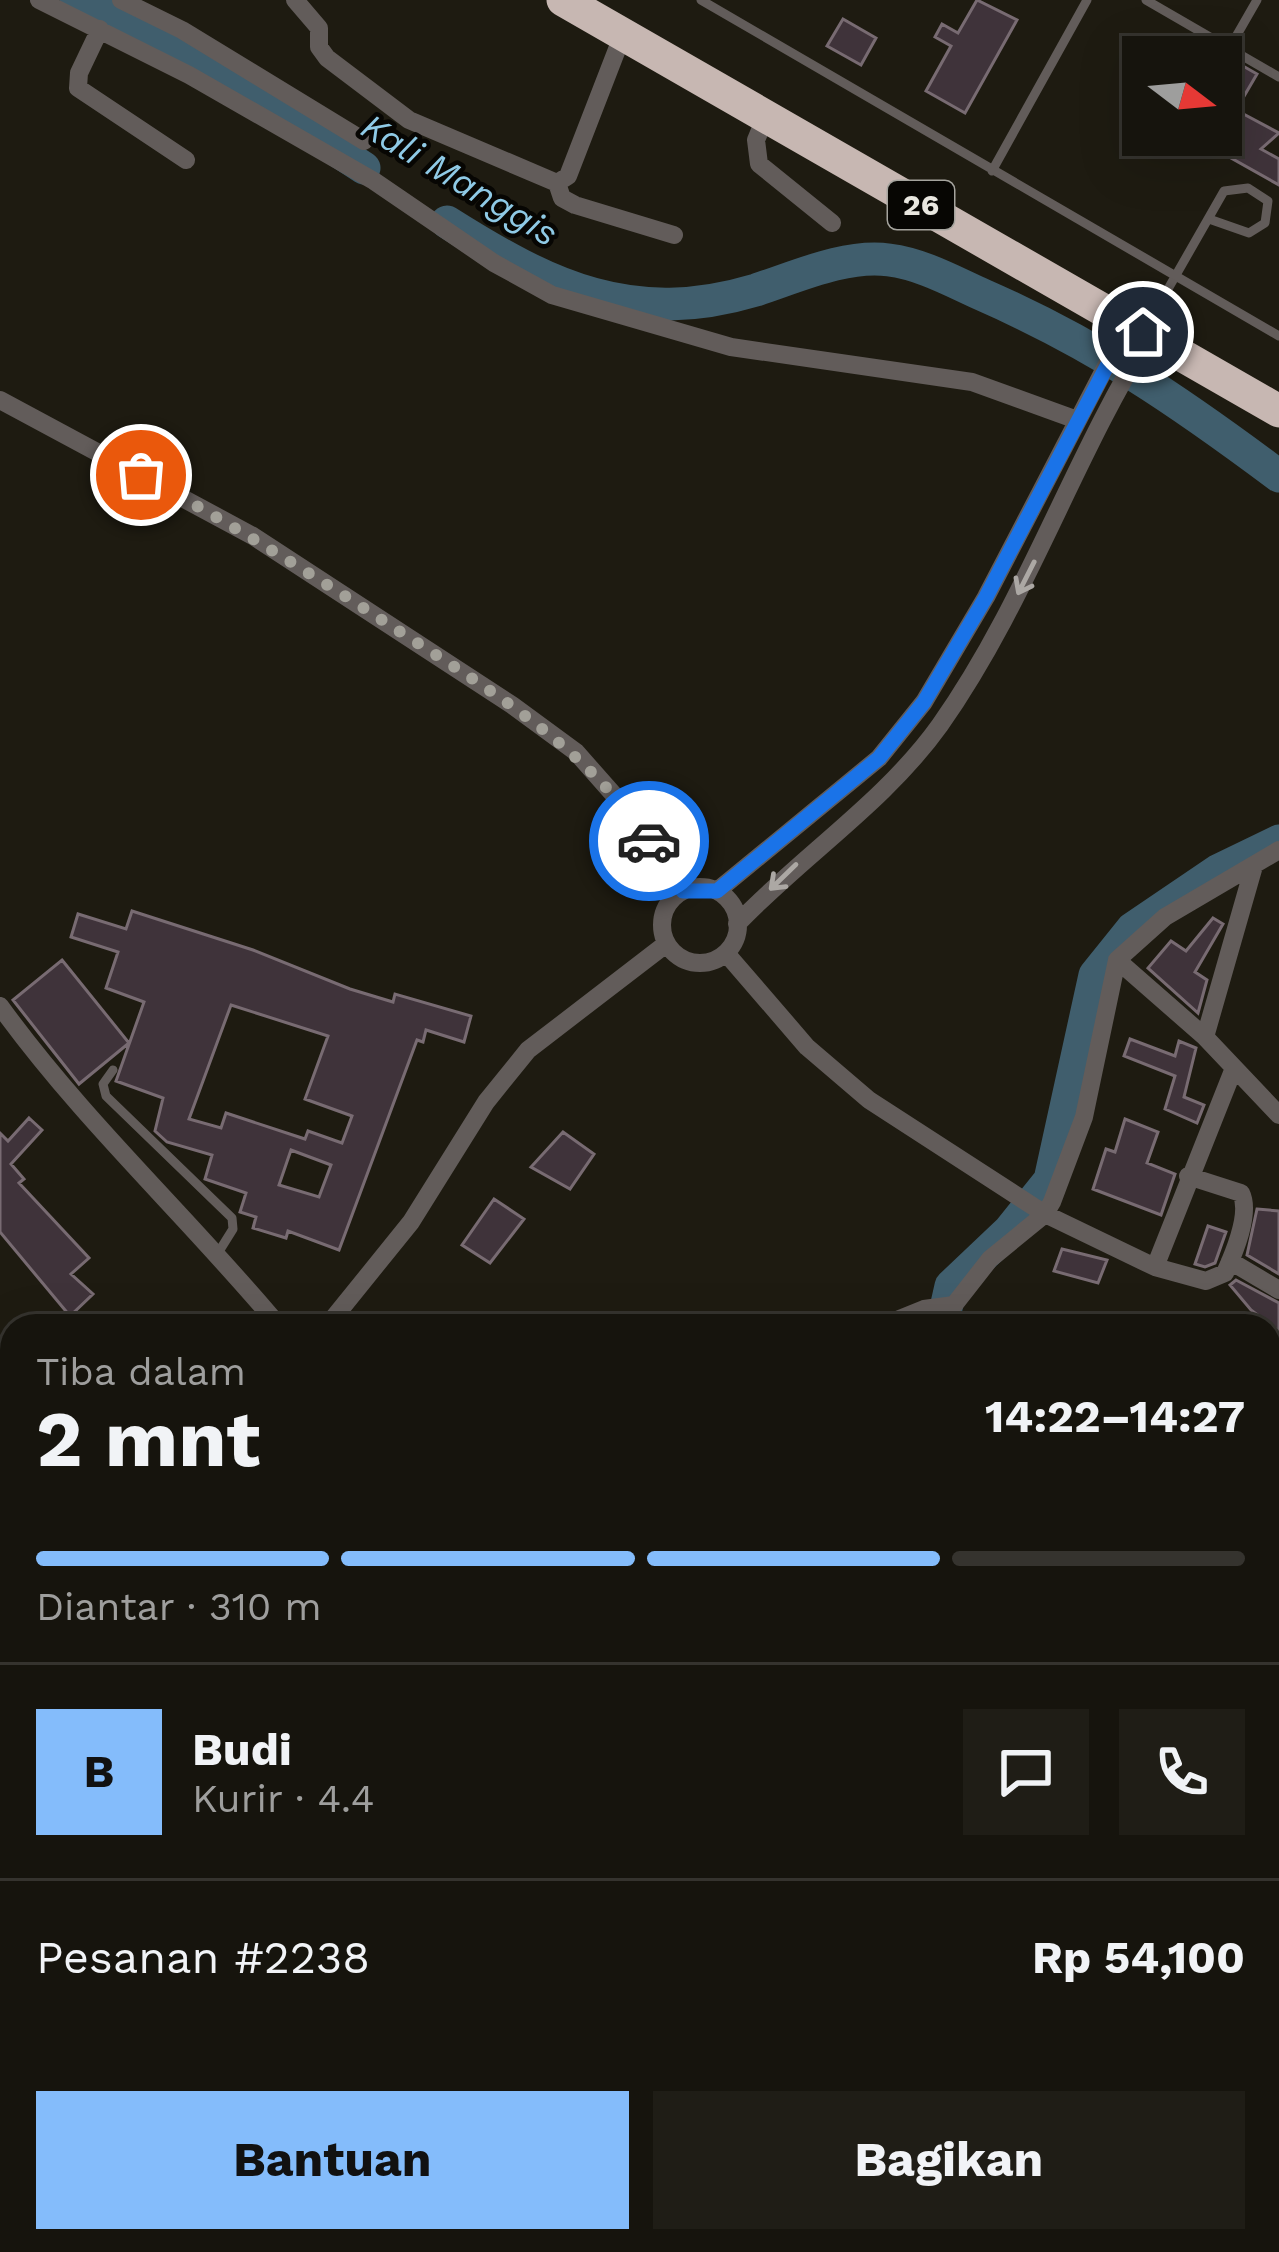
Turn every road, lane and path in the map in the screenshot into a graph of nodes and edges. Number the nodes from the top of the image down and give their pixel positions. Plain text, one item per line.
1 (38, 0) edge
2 (122, 0) edge
3 (295, 0) edge
4 (563, 0) edge
5 (701, 0) edge
6 (1087, 0) edge
7 (1146, 0) edge
8 (1257, 0) edge
9 (100, 28) junction
10 (623, 34) junction
11 (1210, 36) edge
12 (1236, 36) edge
13 (1242, 54) edge
14 (1279, 77) edge
15 (766, 116) junction
16 (364, 141) dead end
17 (186, 160) dead end
18 (992, 171) junction
19 (557, 183) junction
20 (1209, 219) junction
21 (832, 223) dead end
22 (674, 235) dead end
23 (1176, 274) junction
24 (1279, 336) edge
25 (1135, 340) junction
26 (0, 400) edge
27 (1279, 411) edge
28 (1077, 420) junction
29 (1033, 508) junction
30 (1058, 517) junction
31 (1279, 850) edge
32 (1254, 866) junction
33 (683, 891) junction
34 (717, 891) junction
35 (737, 924) junction
36 (667, 944) junction
37 (726, 953) junction
38 (1117, 960) junction
39 (0, 1006) edge
40 (1205, 1037) junction
41 (1234, 1068) junction
42 (113, 1070) dead end
43 (1279, 1115) edge
44 (1188, 1176) junction
45 (1043, 1212) junction
46 (218, 1253) junction
47 (1230, 1261) junction
48 (1155, 1267) junction
49 (1279, 1290) edge
50 (269, 1314) edge
51 (337, 1314) edge
52 (925, 1314) edge

1 - 9 street
2 - 16 street
3 - 19 street
4 - 10 highway, 26
5 - 18 lane
6 - 18 lane
7 - 11 lane
8 - 12 lane
9 - 17 street
9 - 28 street
10 - 15 highway, 26
10 - 19 street
13 - 14 lane
15 - 21 street
15 - 25 highway, 26
18 - 23 lane
19 - 22 street
20 - 20 lane
20 - 23 lane
23 - 24 lane
23 - 25 lane
25 - 27 highway, 26
25 - 28 street
25 - 30 street
26 - 33 street
28 - 29 street
29 - 30 street
29 - 34 street
30 -> 35 street
31 - 32 street
32 - 38 street
32 - 40 street
33 - 34 street
33 - 36 street
34 - 35 street
35 - 37 street
36 - 37 street
36 - 51 street
37 - 45 street
38 - 40 street
38 - 45 street
39 - 46 street
40 - 41 street
41 - 43 street
41 - 44 street
42 - 46 lane
44 - 47 street
44 - 48 street
45 - 48 street
45 - 52 street
46 - 50 street
47 - 48 street
47 - 49 street

